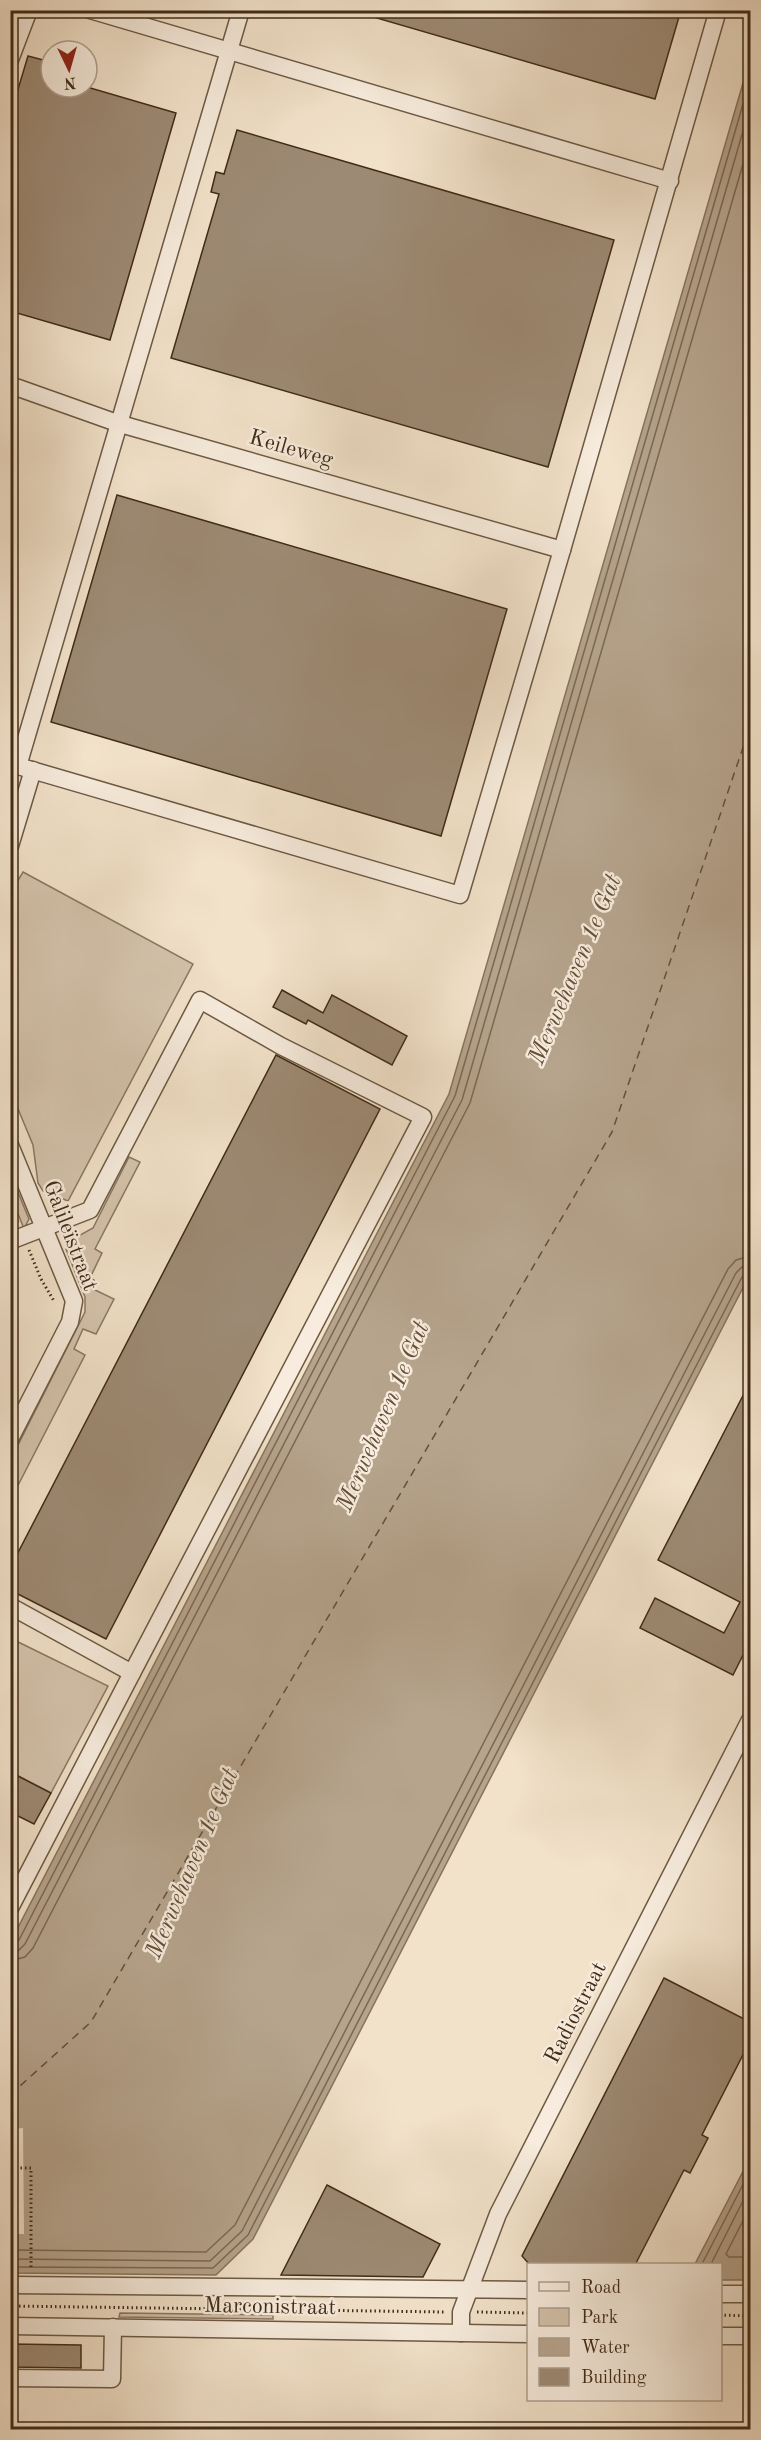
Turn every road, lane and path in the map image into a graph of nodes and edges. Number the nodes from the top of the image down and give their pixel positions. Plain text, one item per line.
1 (29, 10) edge
2 (90, 10) edge
3 (241, 10) edge
4 (718, 10) edge
5 (230, 50) junction
6 (10, 60) edge
7 (670, 181) junction
8 (10, 385) edge
9 (117, 423) junction
10 (562, 550) junction
11 (33, 770) junction
12 (10, 846) edge
13 (10, 1145) edge
14 (10, 1205) edge
15 (45, 1228) junction
16 (17, 1238) edge
17 (69, 1326) junction
18 (10, 1439) edge
19 (10, 1606) edge
20 (132, 1673) junction
21 (750, 1720) edge
22 (10, 1908) edge
23 (10, 2149) edge
24 (11, 2155) edge
25 (31, 2275) dead end
26 (10, 2285) edge
27 (113, 2287) junction
28 (469, 2289) junction
29 (527, 2290) edge
30 (722, 2294) edge
31 (750, 2294) edge
32 (10, 2306) edge
33 (113, 2307) junction
34 (461, 2312) junction
35 (527, 2313) edge
36 (722, 2315) edge
37 (750, 2316) edge
38 (10, 2326) edge
39 (113, 2327) junction
40 (461, 2333) junction
41 (527, 2334) edge
42 (722, 2336) edge
43 (750, 2336) edge
44 (10, 2378) edge

1 - 6 street
2 - 5 street
3 - 5 street
4 - 7 street
5 - 7 street
5 - 9 street
7 - 10 street
8 - 9 street, Keileweg
9 - 10 street, Keileweg
9 - 11 street
10 - 11 street
11 - 12 street
13 - 15 street, Galileïstraat
14 - 16 path
15 - 16 street
15 - 17 street, Galileïstraat
15 - 20 street
16 - 17 path
17 - 18 street, Galileïstraat
19 - 20 street
20 - 22 street
21 - 28 street, Radiostraat
23 - 24 path
24 - 25 path
26 - 27 street, Marconistraat
27 - 28 street, Marconistraat
27 - 33 path
28 - 29 street, Marconistraat
28 - 34 street, Radiostraat
30 - 31 street
32 - 33 path, Marconistraat
33 - 34 path, Marconistraat
33 - 39 path
34 - 35 path, Marconistraat
34 - 40 street, Radiostraat
36 - 37 path
38 - 39 street, Marconistraat
39 - 40 street, Marconistraat
39 - 44 street
40 - 41 street, Marconistraat
42 - 43 street

